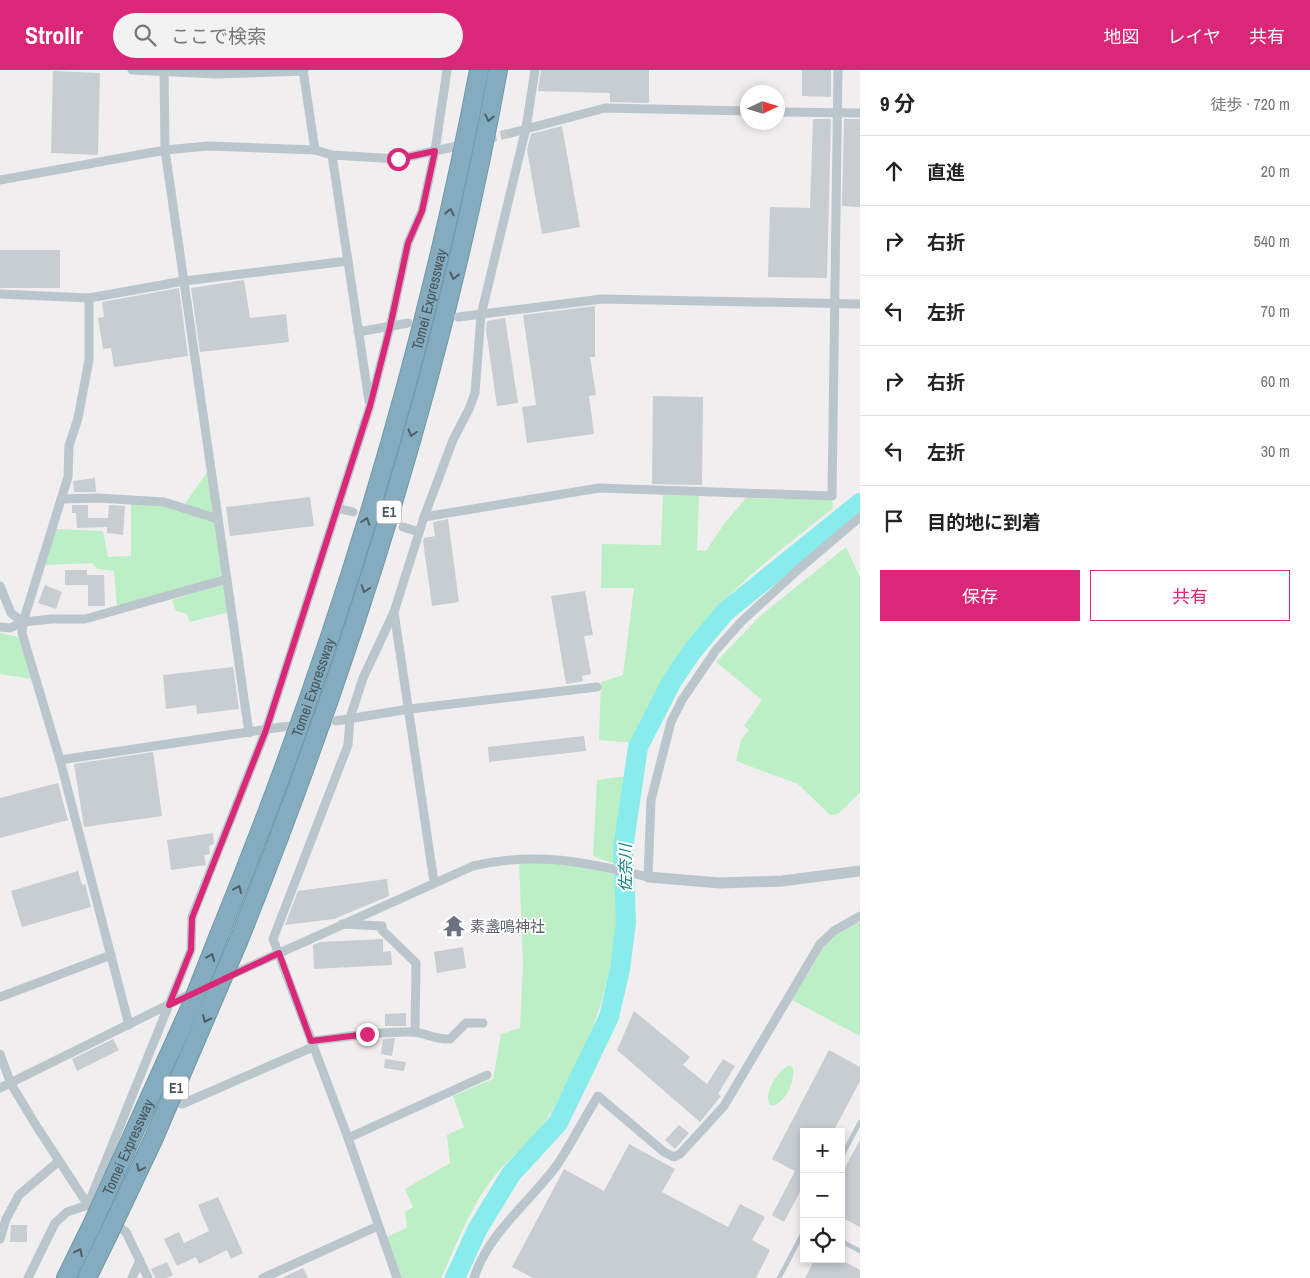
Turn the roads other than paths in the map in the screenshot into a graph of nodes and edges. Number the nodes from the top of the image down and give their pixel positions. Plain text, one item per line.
1 (132, 70) edge
2 (447, 70) edge
3 (479, 70) edge
4 (498, 70) edge
5 (535, 70) edge
6 (838, 70) edge
7 (164, 71) edge
8 (304, 71) edge
9 (740, 111) edge
10 (785, 112) edge
11 (837, 113) junction
12 (860, 113) edge
13 (526, 128) junction
14 (511, 133) tunnel mouth
15 (448, 148) tunnel mouth
16 (165, 150) junction
17 (315, 150) junction
18 (435, 151) junction
19 (332, 155) junction
20 (0, 180) edge
21 (348, 261) junction
22 (184, 281) junction
23 (0, 294) edge
24 (89, 298) junction
25 (860, 304) edge
26 (834, 305) junction
27 (480, 315) junction
28 (458, 317) dead end
29 (408, 323) dead end
30 (390, 327) junction
31 (358, 332) junction
32 (370, 406) junction
33 (61, 499) junction
34 (337, 508) junction
35 (353, 512) dead end
36 (424, 517) junction
37 (860, 517) edge
38 (218, 519) junction
39 (403, 526) dead end
40 (419, 532) junction
41 (227, 579) junction
42 (0, 586) edge
43 (394, 612) junction
44 (23, 622) junction
45 (0, 627) edge
46 (597, 687) dead end
47 (409, 709) junction
48 (350, 718) junction
49 (336, 721) tunnel mouth
50 (282, 727) tunnel mouth
51 (266, 730) junction
52 (249, 733) junction
53 (60, 760) junction
54 (860, 871) edge
55 (648, 878) junction
56 (434, 882) junction
57 (860, 916) edge
58 (338, 924) junction
59 (279, 953) junction
60 (111, 955) junction
61 (0, 997) edge
62 (169, 1005) junction
63 (483, 1023) dead end
64 (130, 1025) junction
65 (415, 1032) junction
66 (312, 1044) junction
67 (0, 1054) edge
68 (487, 1076) dead end
69 (11, 1084) junction
70 (0, 1088) edge
71 (182, 1104) dead end
72 (860, 1122) edge
73 (348, 1138) junction
74 (845, 1150) edge
75 (59, 1161) junction
76 (88, 1205) junction
77 (378, 1226) junction
78 (0, 1239) edge
79 (800, 1239) edge
80 (845, 1243) edge
81 (860, 1251) edge
82 (140, 1260) junction
83 (28, 1278) edge
84 (66, 1278) edge
85 (87, 1278) edge
86 (132, 1278) edge
87 (148, 1278) edge
88 (263, 1278) edge
89 (397, 1278) edge
90 (474, 1278) edge
91 (779, 1278) edge

1 - 7 street
2 - 18 street
84 -> 3 highway, Tomei Expressway / E1, bridge
4 -> 85 highway, Tomei Expressway / E1, bridge
5 - 13 street
6 - 11 street
7 - 8 street
7 - 16 street
8 - 17 street
9 - 13 street
10 - 11 street
11 - 12 street
11 - 26 street
13 - 14 street
13 - 27 street
15 - 18 street
16 - 17 street
16 - 20 street
16 - 22 street
17 - 19 street
18 - 19 street
18 - 30 street
19 - 21 street
21 - 22 street
21 - 31 street
22 - 24 street
22 - 38 street
23 - 24 street
24 - 33 street
25 - 26 street
26 - 27 street
26 - 36 street
27 - 28 street
27 - 36 street
29 - 30 street
30 - 31 street
30 - 32 street
31 - 32 street
32 - 34 street
33 - 38 street
33 - 44 street
34 - 35 street
34 - 51 street
36 - 40 street
37 - 55 street
38 - 41 street
39 - 40 street
40 - 43 street
41 - 44 street
41 - 52 street
42 - 44 street
43 - 47 street
43 - 48 street
44 - 45 street
44 - 53 street
46 - 47 street
47 - 48 street
47 - 56 street
48 - 49 street
48 - 59 street
50 - 51 street
51 - 52 street
51 - 62 street
52 - 53 street
53 - 60 street
54 - 55 street
55 - 56 street
56 - 58 street
57 - 90 street
58 - 59 street
58 - 65 street
59 - 62 street
59 - 66 street
60 - 61 street
60 - 64 street
62 - 64 street
62 - 76 street
63 - 65 street
64 - 69 street
65 - 66 street
66 - 71 street
66 - 73 street
67 - 69 street
68 - 73 street
69 - 70 street
69 - 75 street
72 - 74 lane
73 - 77 street
75 - 76 street
75 - 78 street
76 - 82 street
76 - 83 street
77 - 88 street
77 - 89 street
79 - 91 lane
80 - 81 lane
82 - 86 street
82 - 87 street

